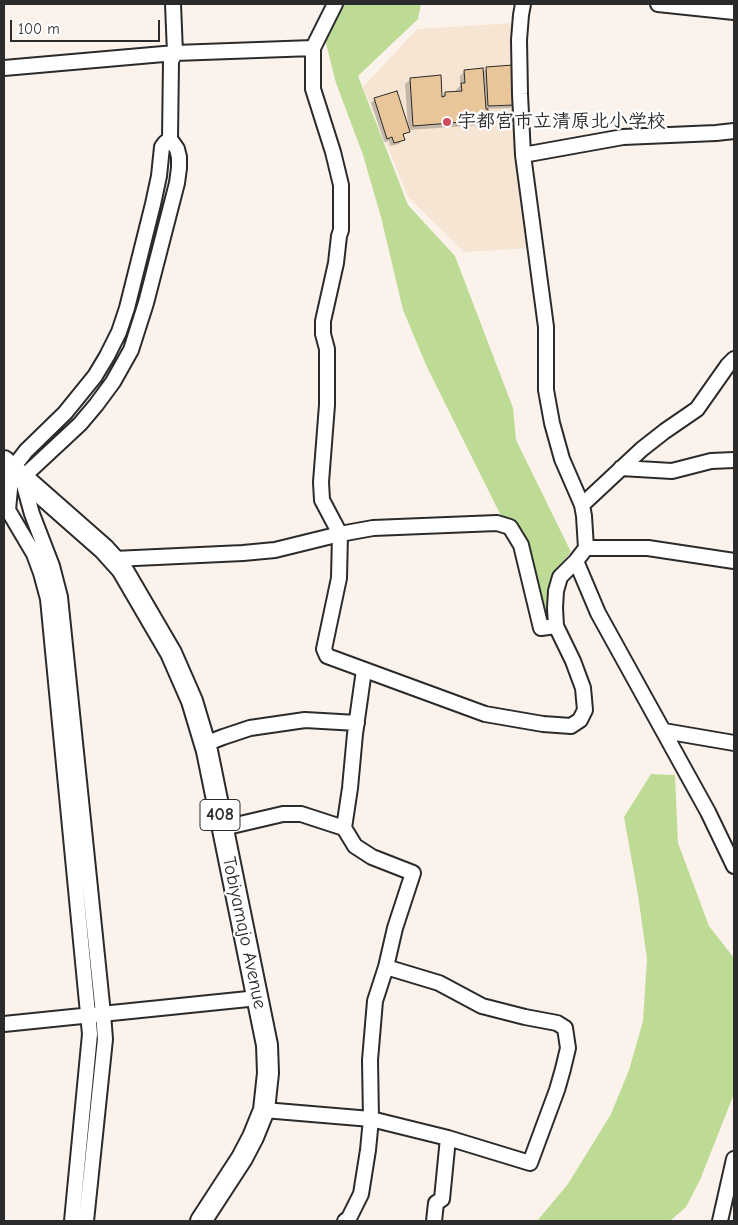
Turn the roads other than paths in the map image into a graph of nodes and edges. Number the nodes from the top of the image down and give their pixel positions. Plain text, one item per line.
1 (173, 4) edge
2 (335, 4) edge
3 (523, 4) edge
4 (658, 4) edge
5 (734, 12) edge
6 (313, 48) junction
7 (175, 53) junction
8 (4, 68) edge
9 (734, 131) edge
10 (524, 155) junction
11 (734, 359) edge
12 (734, 460) edge
13 (621, 468) junction
14 (13, 469) edge
15 (582, 505) junction
16 (32, 514) junction
17 (8, 517) edge
18 (340, 534) junction
19 (586, 548) junction
20 (114, 559) junction
21 (576, 561) junction
22 (734, 561) edge
23 (556, 626) junction
24 (364, 670) junction
25 (357, 723) junction
26 (664, 731) junction
27 (734, 743) edge
28 (205, 744) junction
29 (223, 828) junction
30 (344, 828) junction
31 (734, 866) edge
32 (386, 968) junction
33 (258, 998) junction
34 (103, 1014) junction
35 (88, 1015) junction
36 (4, 1024) edge
37 (264, 1110) junction
38 (371, 1119) junction
39 (448, 1138) junction
40 (734, 1159) edge
41 (72, 1221) edge
42 (86, 1221) edge
43 (202, 1221) edge
44 (345, 1221) edge
45 (434, 1221) edge
46 (720, 1221) edge

1 - 7 street
2 - 6 street
3 - 10 street
4 - 5 street
6 - 7 street
6 - 18 street
7 - 8 street
7 - 14 street
9 - 10 street
10 - 15 street
11 - 13 street
12 - 13 street
13 - 15 street
14 - 16 street
14 - 17 street
14 - 20 highway, Tobiyamajo Avenue / 408
15 - 19 street
16 - 17 street
16 - 34 street
17 - 35 street
18 - 20 street
18 - 23 street
18 - 24 street
19 - 21 street
19 - 22 street
20 - 28 highway, Tobiyamajo Avenue / 408
21 - 23 street
21 - 26 street
23 - 24 street
24 - 25 street
25 - 28 street
25 - 30 street
26 - 27 street
26 - 31 street
28 - 29 highway, Tobiyamajo Avenue / 408
29 - 30 street
29 - 33 highway, Tobiyamajo Avenue / 408
30 - 32 street
32 - 38 street
32 - 39 street
33 - 34 street
33 - 37 highway, Tobiyamajo Avenue / 408
34 - 35 street
34 - 42 street
35 - 36 street
35 - 41 street
37 - 38 street
37 - 43 highway, Tobiyamajo Avenue / 408
38 - 39 street
38 - 44 street
39 - 45 street
40 - 46 street

